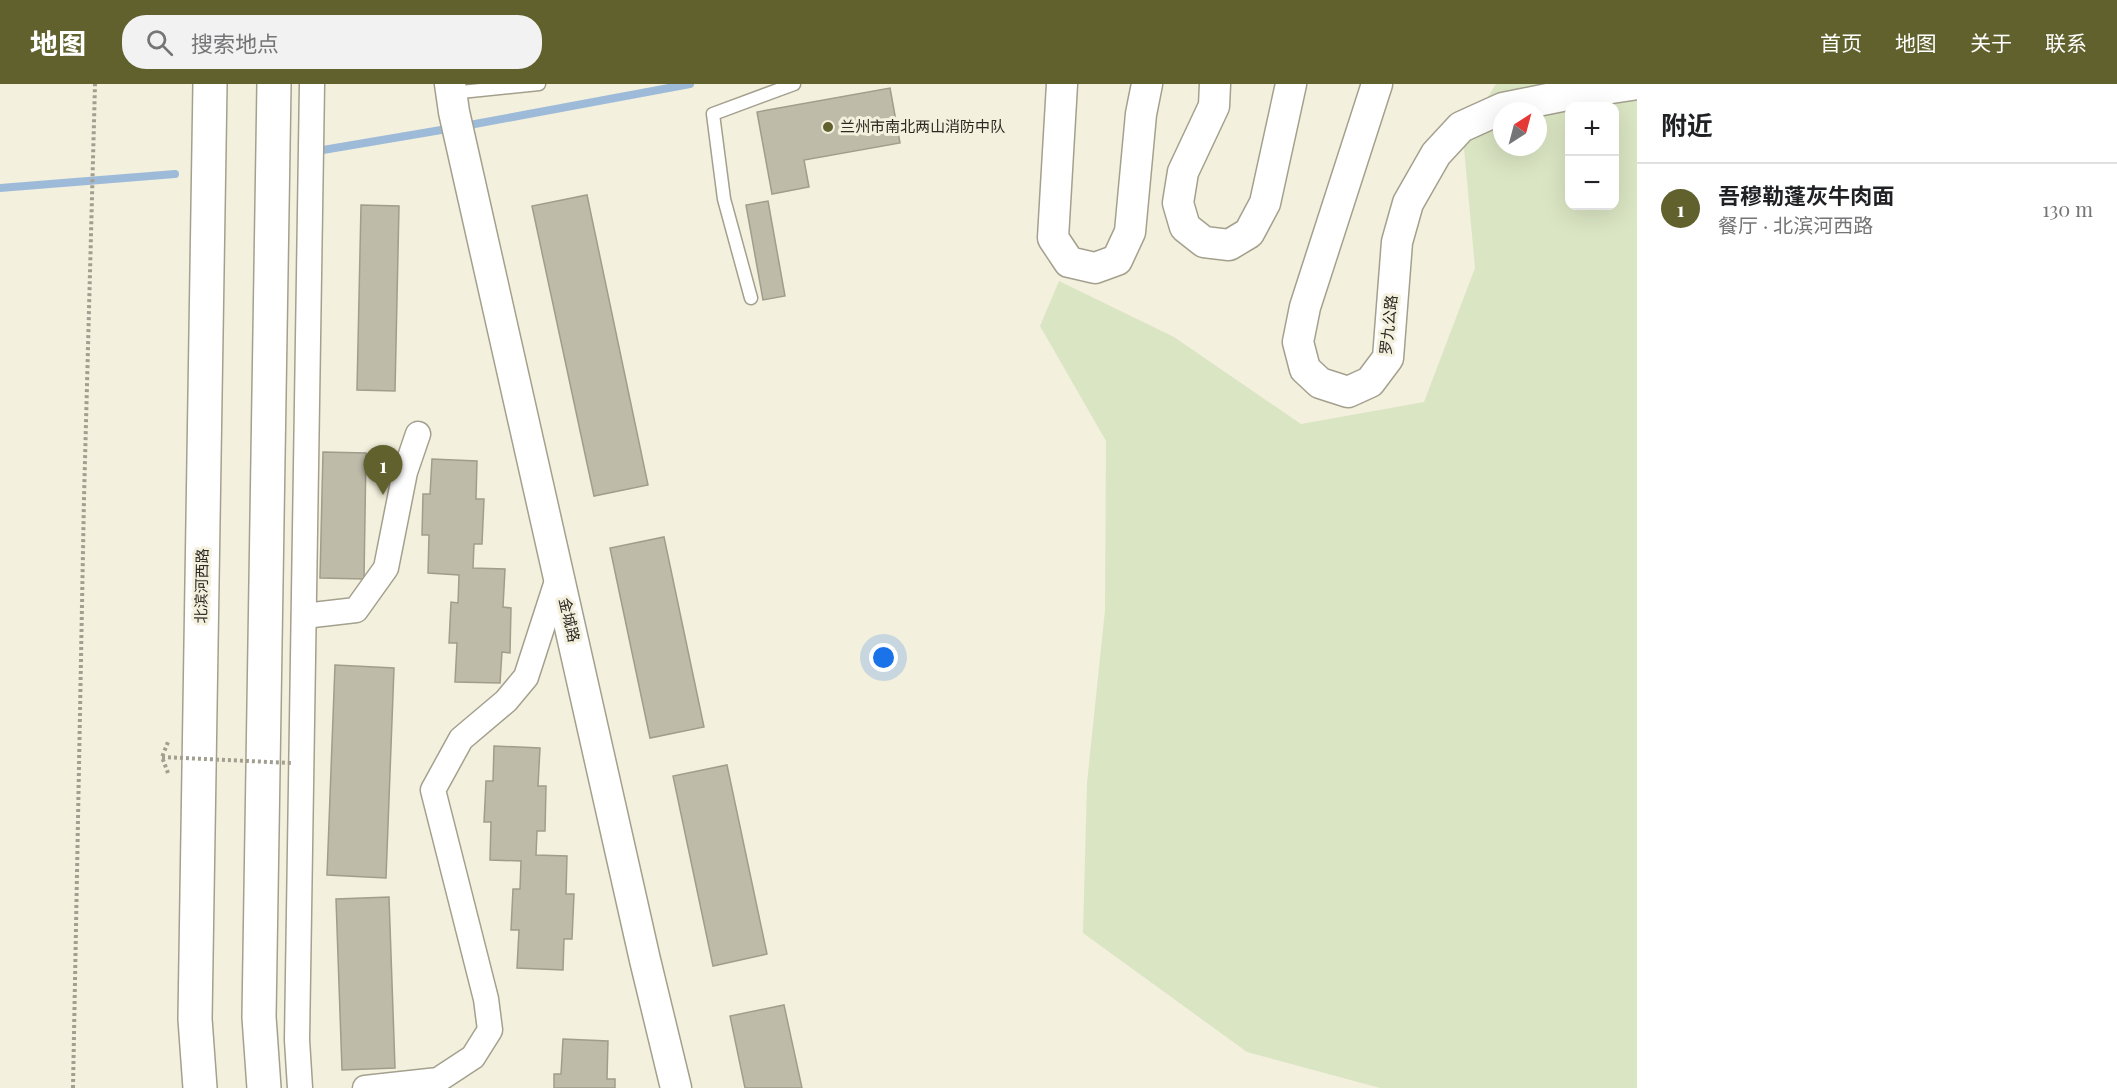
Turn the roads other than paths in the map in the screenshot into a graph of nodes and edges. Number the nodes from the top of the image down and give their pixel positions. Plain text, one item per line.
1 (210, 84) edge
2 (274, 84) edge
3 (312, 84) edge
4 (539, 84) edge
5 (794, 84) edge
6 (1062, 84) edge
7 (1147, 84) edge
8 (1215, 84) edge
9 (1291, 84) edge
10 (1377, 84) edge
11 (1637, 84) edge
12 (452, 96) edge
13 (751, 298) dead end
14 (418, 434) dead end
15 (559, 575) junction
16 (304, 616) junction
17 (200, 1088) edge
18 (264, 1088) edge
19 (300, 1088) edge
20 (365, 1088) edge
21 (676, 1088) edge

1 - 17 main road, 北滨河西路
2 - 18 main road
3 - 16 street
4 - 12 lane
5 - 13 lane
6 - 7 street
8 - 9 street
10 - 11 street, 罗九公路
12 - 15 street, 金城路
14 - 16 street
15 - 20 street
15 - 21 street, 金城路
16 - 19 street

